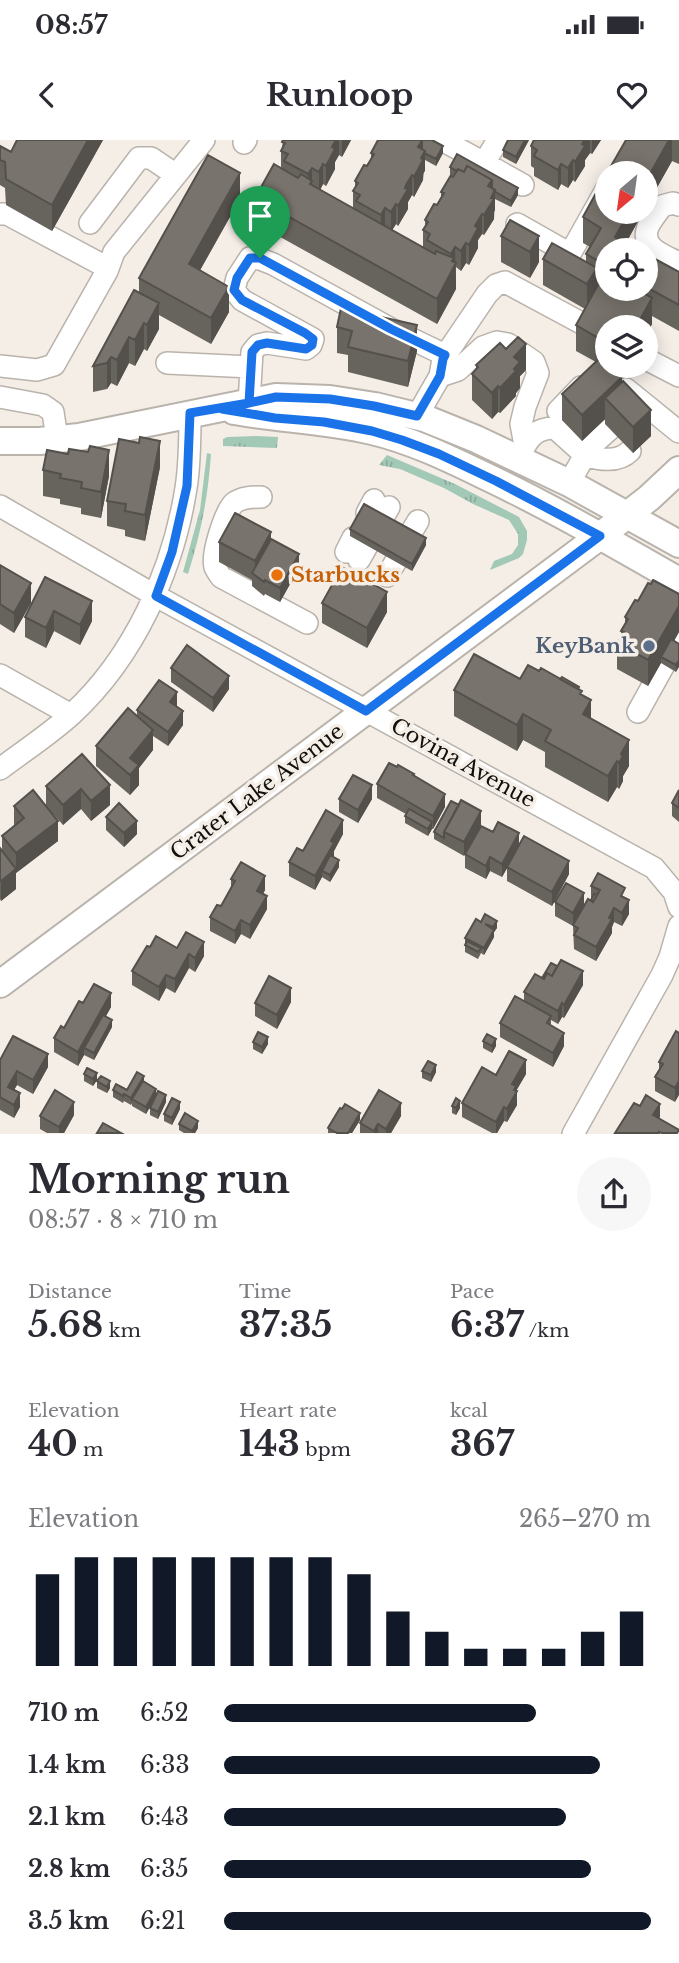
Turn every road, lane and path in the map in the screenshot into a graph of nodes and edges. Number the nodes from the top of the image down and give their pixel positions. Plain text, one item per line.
1 (204, 140) edge
2 (442, 140) edge
3 (498, 140) edge
4 (484, 163) junction
5 (176, 175) junction
6 (523, 184) dead end
7 (679, 205) edge
8 (595, 209) edge
9 (0, 214) edge
10 (90, 223) dead end
11 (517, 224) edge
12 (679, 263) edge
13 (108, 268) junction
14 (584, 325) edge
15 (445, 355) junction
16 (167, 363) dead end
17 (658, 365) edge
18 (0, 366) edge
19 (251, 366) junction
20 (440, 376) junction
21 (679, 376) edge
22 (0, 397) edge
23 (249, 403) junction
24 (222, 409) junction
25 (558, 411) dead end
26 (190, 413) junction
27 (417, 416) junction
28 (650, 419) edge
29 (57, 439) junction
30 (0, 442) edge
31 (522, 452) junction
32 (589, 456) junction
33 (679, 470) edge
34 (569, 483) junction
35 (261, 497) dead end
36 (0, 506) edge
37 (627, 515) junction
38 (600, 536) junction
39 (679, 544) edge
40 (679, 581) edge
41 (156, 596) junction
42 (306, 623) dead end
43 (672, 655) edge
44 (0, 675) edge
45 (366, 711) junction
46 (642, 714) dead end
47 (71, 715) junction
48 (0, 769) edge
49 (679, 907) edge
50 (679, 926) edge
51 (0, 984) edge
52 (573, 1133) edge

1 - 5 street
2 - 4 street
3 - 4 street
4 - 6 street
5 - 10 street
5 - 13 street
7 - 12 street
8 - 11 street
9 - 13 street
13 - 18 street
14 - 15 street
15 - 19 street
15 - 20 street
16 - 19 street
17 - 21 street
19 - 23 street
20 - 27 street
20 - 31 street
22 - 29 street
23 - 24 main road
23 - 27 main road
24 - 26 main road
24 - 38 main road
25 - 28 street
26 - 29 main road
26 - 41 street
27 - 31 main road
29 - 30 main road
31 - 32 street
31 - 34 main road
32 - 32 street
32 - 34 street
33 - 37 main road, Crater Lake Avenue
34 - 37 main road
35 - 42 street
36 - 41 street, Covina Avenue
37 - 38 main road, Crater Lake Avenue
37 - 39 main road
38 - 40 main road
38 - 45 main road, Crater Lake Avenue
41 - 45 street, Covina Avenue
41 - 47 street
43 - 46 street
44 - 47 street
45 - 49 street, Covina Avenue
45 - 51 main road, Crater Lake Avenue
47 - 48 street
50 - 52 street

